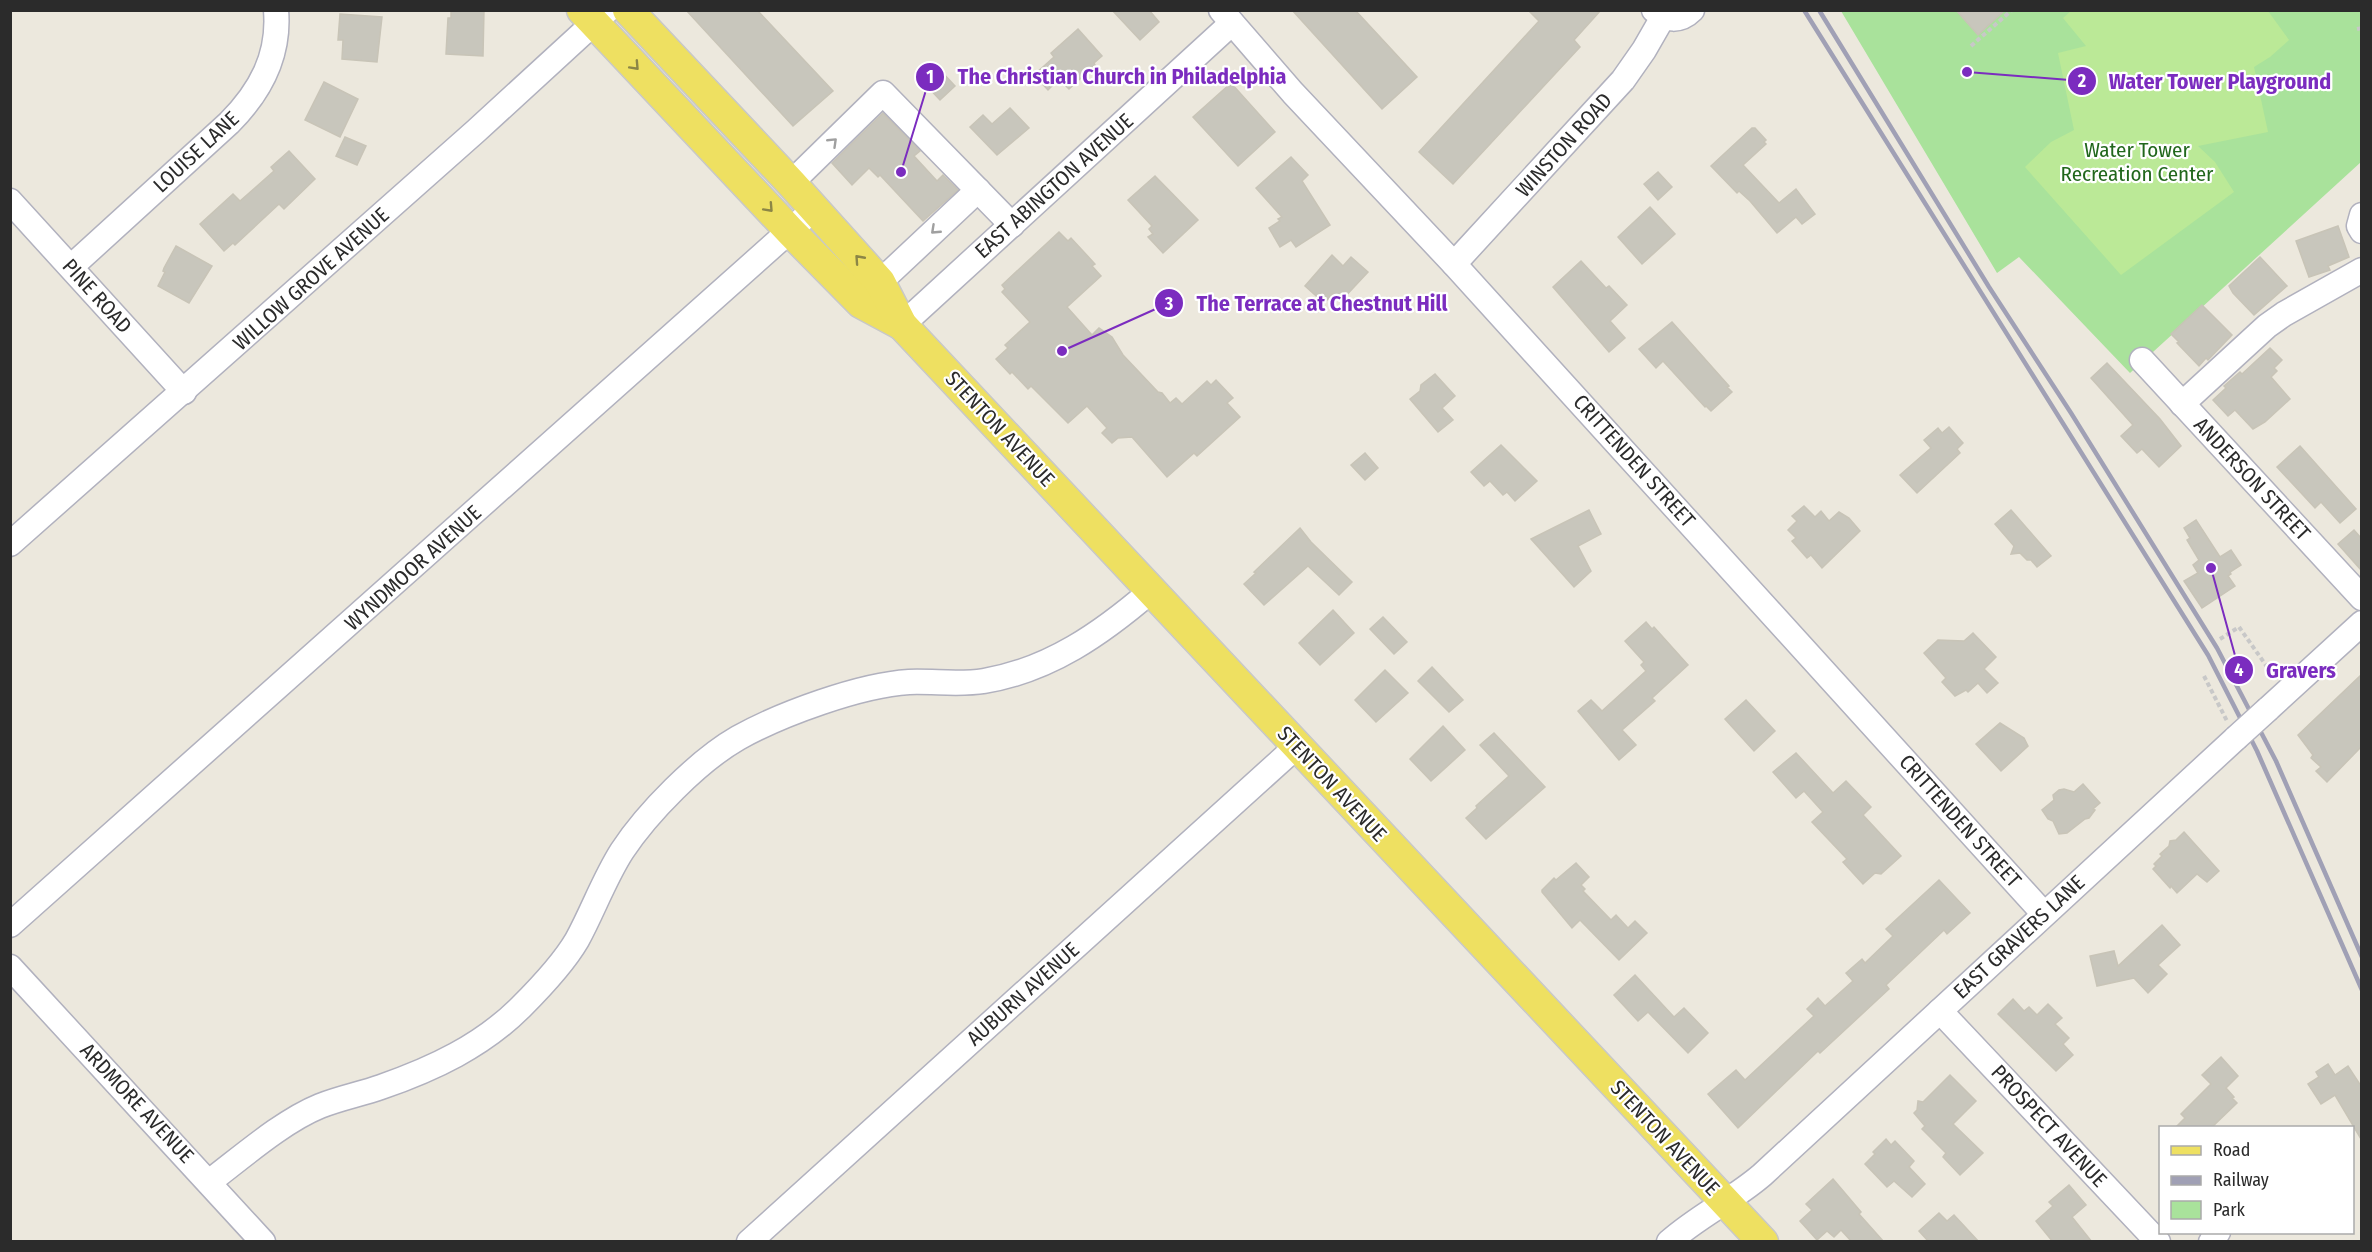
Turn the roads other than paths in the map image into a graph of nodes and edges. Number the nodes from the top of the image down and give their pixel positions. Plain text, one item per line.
1 (276, 10) edge
2 (628, 10) edge
3 (1692, 10) edge
4 (1658, 14) edge
5 (595, 15) edge
6 (1227, 17) edge
7 (791, 183) junction
8 (978, 190) junction
9 (10, 201) edge
10 (814, 208) junction
11 (2361, 215) edge
12 (1012, 225) junction
13 (2361, 231) edge
14 (791, 232) junction
15 (1454, 264) junction
16 (71, 267) junction
17 (2361, 270) edge
18 (880, 282) junction
19 (902, 325) junction
20 (2142, 360) dead end
21 (184, 392) junction
22 (2182, 404) junction
23 (10, 544) edge
24 (1151, 591) junction
25 (2361, 598) edge
26 (2361, 623) edge
27 (1297, 746) junction
28 (2044, 914) junction
29 (10, 926) edge
30 (10, 966) edge
31 (1940, 1011) junction
32 (209, 1182) junction
33 (1725, 1202) junction
34 (263, 1242) edge
35 (749, 1242) edge
36 (1669, 1242) edge
37 (1763, 1242) edge
38 (2158, 1242) edge

1 - 16 street, LOUISE LANE
2 - 7 main road, STENTON AVENUE
3 - 4 street, WINSTON ROAD
4 - 15 street, WINSTON ROAD
5 -> 14 main road, STENTON AVENUE
5 - 21 street, WILLOW GROVE AVENUE
6 - 12 street, EAST ABINGTON AVENUE
6 - 15 street, CRITTENDEN STREET
7 -> 8 street
7 - 10 main road, STENTON AVENUE
8 - 12 street
8 -> 18 street
9 - 16 street, PINE ROAD
10 - 14 street, WYNDMOOR AVENUE
18 -> 10 main road, STENTON AVENUE
11 - 13 street
12 - 19 street, EAST ABINGTON AVENUE
14 - 19 main road, STENTON AVENUE
14 - 29 street, WYNDMOOR AVENUE
15 - 28 street, CRITTENDEN STREET
16 - 21 street, PINE ROAD
17 - 22 street
18 - 19 main road, STENTON AVENUE
19 - 24 main road, STENTON AVENUE
20 - 22 street, ANDERSON STREET
21 - 23 street, WILLOW GROVE AVENUE
22 - 25 street, ANDERSON STREET
24 - 27 main road, STENTON AVENUE
24 - 32 street
26 - 28 street, EAST GRAVERS LANE, bridge
27 - 33 main road, STENTON AVENUE
27 - 35 street, AUBURN AVENUE
28 - 31 street, EAST GRAVERS LANE
30 - 32 street, ARDMORE AVENUE
31 - 33 street, EAST GRAVERS LANE
31 - 38 street, PROSPECT AVENUE
32 - 34 street, ARDMORE AVENUE
33 - 36 street, EAST GRAVERS LANE
33 - 37 main road, STENTON AVENUE

